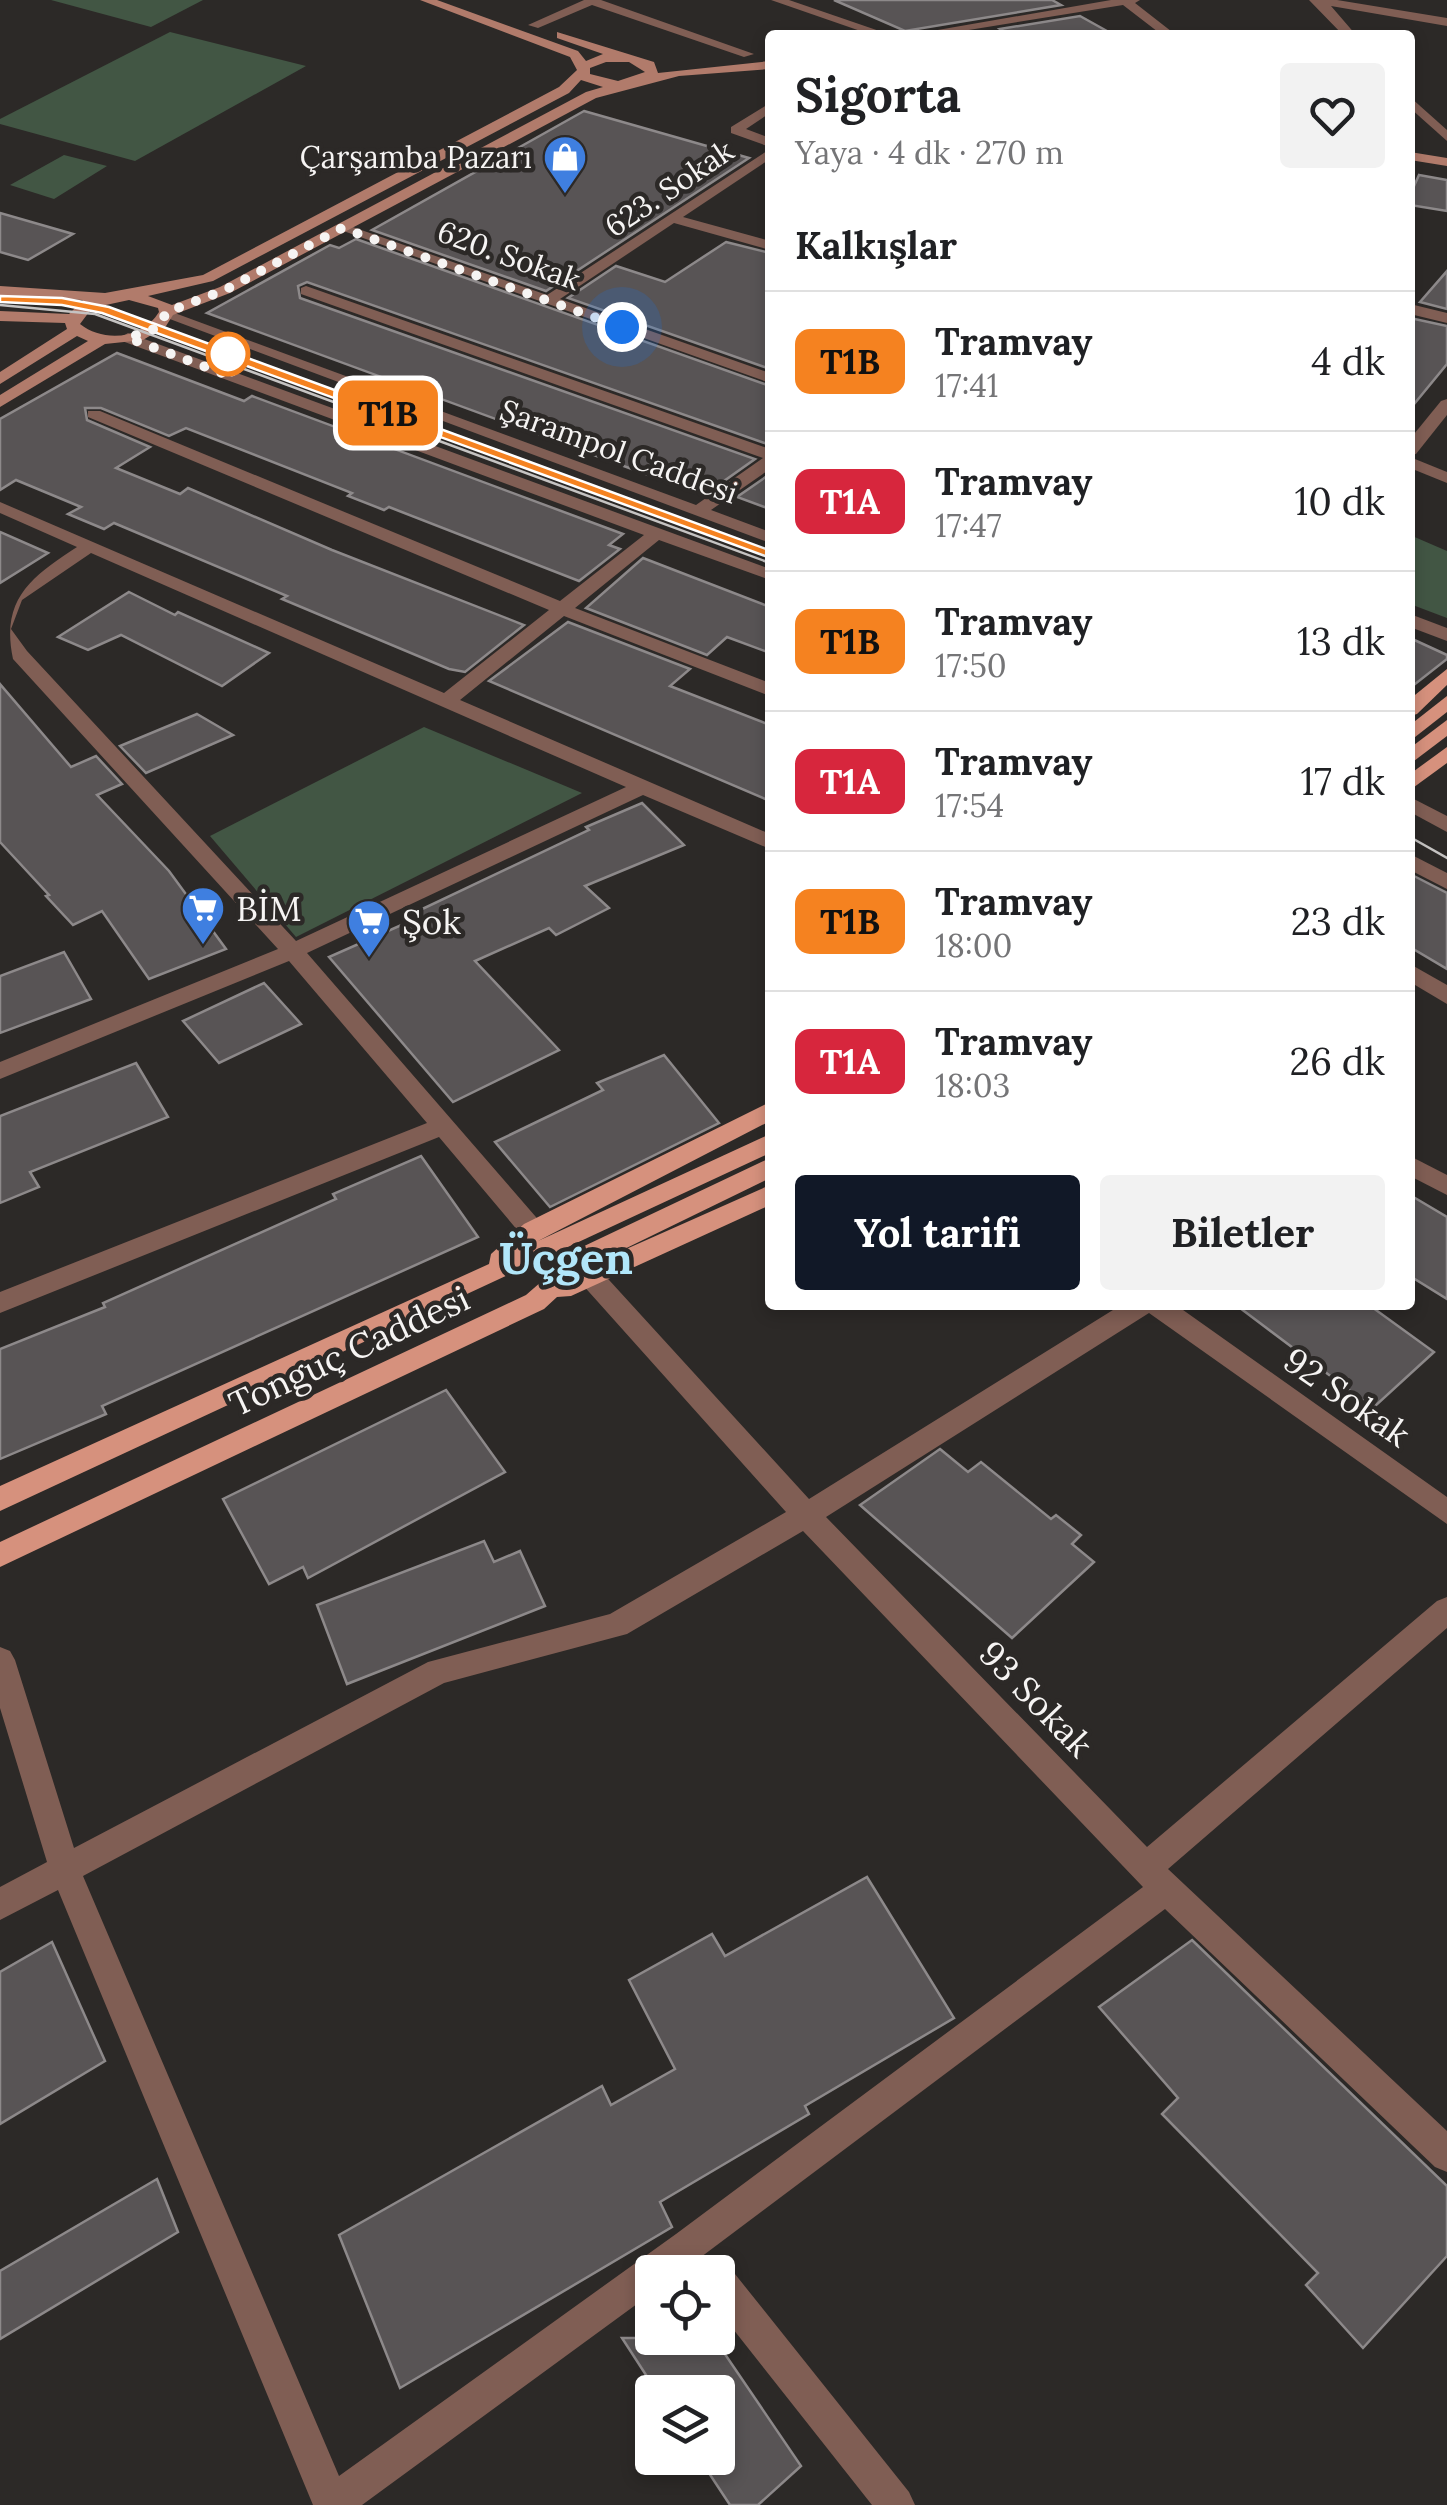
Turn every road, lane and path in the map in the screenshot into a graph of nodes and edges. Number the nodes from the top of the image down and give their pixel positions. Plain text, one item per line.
1 (426, 0) edge
2 (460, 0) edge
3 (593, 0) edge
4 (776, 0) edge
5 (1317, 0) edge
6 (1130, 1) edge
7 (1447, 22) edge
8 (534, 25) junction
9 (869, 30) edge
10 (947, 30) edge
11 (1154, 30) edge
12 (1345, 30) edge
13 (748, 54) dead end
14 (622, 57) junction
15 (765, 61) edge
16 (645, 62) junction
17 (765, 62) edge
18 (583, 69) junction
19 (633, 83) junction
20 (1415, 107) edge
21 (765, 110) edge
22 (1415, 119) edge
23 (1429, 122) junction
24 (1447, 137) edge
25 (765, 142) edge
26 (765, 157) edge
27 (1415, 157) edge
28 (1447, 162) edge
29 (674, 219) junction
30 (342, 228) junction
31 (765, 245) edge
32 (0, 291) edge
33 (306, 291) dead end
34 (130, 295) junction
35 (108, 297) junction
36 (548, 302) junction
37 (1415, 310) edge
38 (167, 314) junction
39 (0, 316) edge
40 (1447, 318) edge
41 (74, 324) junction
42 (128, 338) junction
43 (103, 339) junction
44 (765, 376) edge
45 (0, 379) edge
46 (0, 402) edge
47 (1447, 404) edge
48 (94, 414) dead end
49 (1415, 444) edge
50 (765, 456) edge
51 (765, 462) edge
52 (1415, 464) edge
53 (1447, 478) edge
54 (0, 507) edge
55 (698, 512) junction
56 (656, 534) junction
57 (765, 536) edge
58 (90, 546) junction
59 (765, 573) edge
60 (562, 608) junction
61 (1415, 622) edge
62 (1447, 635) edge
63 (1447, 675) edge
64 (765, 688) edge
65 (446, 701) junction
66 (1447, 702) edge
67 (1415, 705) edge
68 (1447, 726) edge
69 (1415, 731) edge
70 (1447, 753) edge
71 (1415, 754) edge
72 (1415, 780) edge
73 (643, 788) junction
74 (1415, 806) edge
75 (1447, 825) edge
76 (765, 840) edge
77 (1415, 864) edge
78 (1447, 882) edge
79 (293, 951) junction
80 (1415, 975) edge
81 (1447, 996) edge
82 (0, 1071) edge
83 (765, 1114) edge
84 (446, 1124) junction
85 (765, 1145) edge
86 (1415, 1168) edge
87 (765, 1169) edge
88 (1447, 1186) edge
89 (765, 1196) edge
90 (533, 1231) junction
91 (490, 1272) junction
92 (590, 1276) junction
93 (535, 1302) junction
94 (0, 1303) edge
95 (1134, 1310) edge
96 (1163, 1310) edge
97 (0, 1499) edge
98 (1447, 1512) edge
99 (806, 1515) junction
100 (0, 1554) edge
101 (1447, 1610) edge
102 (0, 1660) edge
103 (64, 1868) junction
104 (1157, 1878) junction
105 (0, 1904) edge
106 (1447, 2155) edge
107 (704, 2255) edge
108 (635, 2302) edge
109 (735, 2303) edge
110 (332, 2504) edge
111 (896, 2505) edge

1 - 18 main road
2 - 8 main road
3 - 8 street
3 - 13 street
4 - 9 street
5 - 7 street
5 - 12 street
6 - 10 street
6 - 11 street
8 - 14 main road
14 - 16 main road
14 - 18 main road
15 - 16 main road
16 - 19 main road
17 - 19 main road
18 - 19 main road
18 - 34 main road
19 - 30 main road
20 - 23 street
21 - 25 street
22 - 23 street
23 - 24 street
26 - 29 street, 623. Sokak
27 - 28 main road
29 - 31 street
29 - 36 street, 623. Sokak
30 - 36 street, 620. Sokak
30 - 38 main road
32 - 35 main road
33 - 50 street
34 - 35 main road
34 - 38 main road
35 - 41 main road
36 - 44 street, 620. Sokak
37 - 40 street
38 - 42 main road
38 - 55 street, Şarampol Caddesi
39 - 41 main road
41 - 43 main road
41 - 45 main road
42 - 43 main road
42 - 56 street, Şarampol Caddesi
43 - 46 main road
47 - 49 street
48 - 60 street
51 - 55 street
52 - 53 street
54 - 58 street
55 - 57 street, Şarampol Caddesi
56 - 59 street, Şarampol Caddesi
56 - 60 street
58 - 65 street
58 - 79 street
60 - 64 street
60 - 65 street
61 - 62 street
63 - 67 main road
65 - 73 street
66 - 69 main road
68 - 71 main road
70 - 72 main road
73 - 76 street
73 - 79 street
74 - 75 street
77 - 78 street
79 - 82 street
79 - 84 street
80 - 81 street
83 - 90 main road
84 - 90 street
84 - 94 street
85 - 91 main road, Tonguç Caddesi
86 - 88 street
87 - 93 main road, Tonguç Caddesi
89 - 92 main road
90 - 91 main road
91 - 97 main road, Tonguç Caddesi
92 - 93 main road
92 - 99 street, 93 Sokak
93 - 100 main road, Tonguç Caddesi
95 - 99 street
96 - 98 street, 92 Sokak
99 - 103 street
99 - 104 street, 93 Sokak
101 - 104 street
102 - 103 street
103 - 105 street
103 - 110 street
104 - 106 street, 93 Sokak
104 - 107 street
108 - 110 street
109 - 111 street

